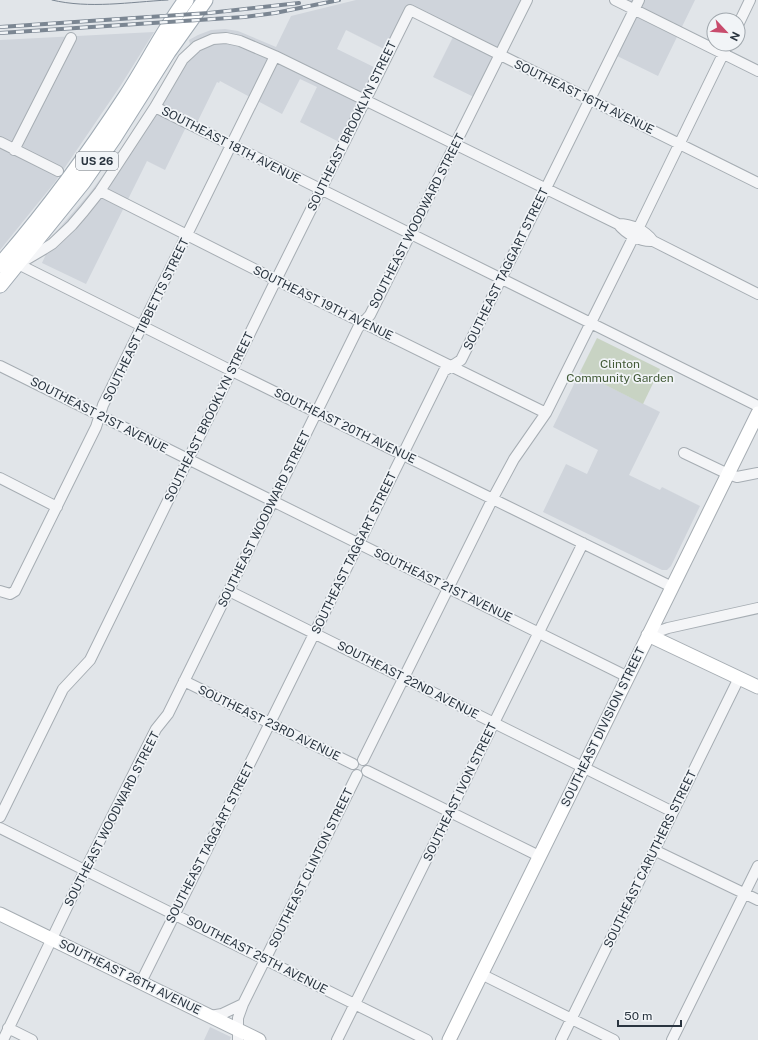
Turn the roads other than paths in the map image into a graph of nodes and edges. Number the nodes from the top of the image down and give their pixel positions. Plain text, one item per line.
1 (186, 0) edge
2 (205, 0) edge
3 (527, 0) edge
4 (615, 0) edge
5 (750, 0) edge
6 (636, 5) edge
7 (410, 10) joint
8 (744, 12) edge
9 (71, 38) dead end
10 (724, 54) junction
11 (500, 55) junction
12 (275, 56) junction
13 (758, 71) edge
14 (365, 100) junction
15 (589, 100) junction
16 (155, 107) junction
17 (0, 142) edge
18 (679, 144) junction
19 (455, 145) junction
20 (232, 146) junction
21 (14, 150) junction
22 (58, 171) dead end
23 (758, 183) edge
24 (546, 189) junction
25 (320, 190) junction
26 (100, 191) junction
27 (636, 233) junction
28 (411, 235) junction
29 (187, 236) junction
30 (6, 260) edge
31 (501, 279) junction
32 (276, 280) junction
33 (0, 285) edge
34 (758, 294) edge
35 (364, 323) junction
36 (590, 323) junction
37 (143, 325) junction
38 (0, 366) edge
39 (452, 366) junction
40 (232, 371) junction
41 (758, 406) edge
42 (317, 412) junction
43 (546, 413) junction
44 (758, 413) edge
45 (100, 416) junction
46 (684, 453) dead end
47 (402, 454) junction
48 (188, 460) junction
49 (758, 473) edge
50 (728, 474) junction
51 (0, 478) edge
52 (492, 498) junction
53 (273, 501) junction
54 (57, 507) junction
55 (359, 544) junction
56 (583, 544) junction
57 (672, 586) junction
58 (449, 588) junction
59 (0, 591) edge
60 (228, 591) junction
61 (758, 608) edge
62 (314, 633) junction
63 (538, 633) junction
64 (648, 635) junction
65 (628, 677) junction
66 (404, 678) junction
67 (739, 678) junction
68 (184, 681) junction
69 (758, 687) edge
70 (270, 723) junction
71 (494, 723) junction
72 (363, 760) junction
73 (353, 764) junction
74 (583, 768) junction
75 (368, 771) junction
76 (357, 775) junction
77 (673, 812) junction
78 (450, 813) junction
79 (0, 817) edge
80 (0, 828) edge
81 (654, 850) junction
82 (539, 856) junction
83 (758, 866) edge
84 (85, 870) junction
85 (744, 894) junction
86 (758, 900) edge
87 (0, 914) edge
88 (174, 914) junction
89 (52, 939) junction
90 (265, 960) junction
91 (481, 974) junction
92 (141, 982) junction
93 (243, 1004) junction
94 (355, 1004) junction
95 (210, 1016) junction
96 (571, 1019) junction
97 (8, 1028) junction
98 (238, 1035) edge
99 (2, 1040) edge
100 (32, 1040) edge
101 (258, 1040) edge
102 (337, 1040) edge
103 (427, 1040) edge
104 (449, 1040) edge
105 (561, 1040) edge
106 (614, 1040) edge
107 (672, 1040) edge

1 - 30 main road, US 26
2 - 30 main road, US 26
3 - 11 street, SOUTHEAST WOODWARD STREET
4 - 6 street
5 - 8 street
6 - 10 street
6 - 15 street, SOUTHEAST TAGGART STREET
7 - 11 street, SOUTHEAST 16TH AVENUE
7 - 14 street, SOUTHEAST BROOKLYN STREET
9 - 21 street
10 - 13 street
10 - 18 street
11 - 15 street, SOUTHEAST 16TH AVENUE
11 - 19 street, SOUTHEAST WOODWARD STREET
12 - 14 street
12 - 16 street
12 - 20 street, SOUTHEAST TIBBETTS STREET
14 - 19 street
14 - 25 street, SOUTHEAST BROOKLYN STREET
15 - 18 street, SOUTHEAST 16TH AVENUE
15 - 24 street, SOUTHEAST TAGGART STREET
16 - 20 street, SOUTHEAST 18TH AVENUE
16 - 26 street
17 - 21 street
18 - 23 street, SOUTHEAST 16TH AVENUE
18 - 27 street
19 - 24 street
19 - 28 street, SOUTHEAST WOODWARD STREET
20 - 25 street, SOUTHEAST 18TH AVENUE
20 - 29 street, SOUTHEAST TIBBETTS STREET
21 - 22 street
24 - 27 street
24 - 31 street, SOUTHEAST TAGGART STREET
25 - 28 street, SOUTHEAST 18TH AVENUE
25 - 32 street, SOUTHEAST BROOKLYN STREET
26 - 29 street, SOUTHEAST 19TH AVENUE
26 - 30 street
27 - 34 street
27 - 36 street
28 - 31 street, SOUTHEAST 18TH AVENUE
28 - 35 street, SOUTHEAST WOODWARD STREET
29 - 32 street, SOUTHEAST 19TH AVENUE
29 - 37 street, SOUTHEAST TIBBETTS STREET
30 - 33 main road, US 26
30 - 37 street, SOUTHEAST 20TH AVENUE
31 - 36 street, SOUTHEAST 18TH AVENUE
31 - 39 street, SOUTHEAST TAGGART STREET
32 - 35 street, SOUTHEAST 19TH AVENUE
32 - 40 street, SOUTHEAST BROOKLYN STREET
35 - 39 street, SOUTHEAST 19TH AVENUE
35 - 42 street, SOUTHEAST WOODWARD STREET
36 - 41 street, SOUTHEAST 18TH AVENUE
36 - 43 street
37 - 40 street, SOUTHEAST 20TH AVENUE
37 - 45 street, SOUTHEAST TIBBETTS STREET
38 - 45 street, SOUTHEAST 21ST AVENUE
39 - 43 street, SOUTHEAST 19TH AVENUE
39 - 47 street, SOUTHEAST TAGGART STREET
40 - 42 street, SOUTHEAST 20TH AVENUE
40 - 48 street, SOUTHEAST BROOKLYN STREET
42 - 47 street, SOUTHEAST 20TH AVENUE
42 - 53 street, SOUTHEAST WOODWARD STREET
43 - 52 street
44 - 50 main road, SOUTHEAST DIVISION STREET
45 - 48 street, SOUTHEAST 21ST AVENUE
45 - 54 street, SOUTHEAST TIBBETTS STREET
46 - 50 street
47 - 52 street, SOUTHEAST 20TH AVENUE
47 - 55 street, SOUTHEAST TAGGART STREET
48 - 53 street, SOUTHEAST 21ST AVENUE
48 - 79 street, SOUTHEAST BROOKLYN STREET
49 - 50 street
50 - 57 main road, SOUTHEAST DIVISION STREET
51 - 54 street
52 - 56 street, SOUTHEAST 20TH AVENUE
52 - 58 street
53 - 55 street, SOUTHEAST 21ST AVENUE
53 - 60 street, SOUTHEAST WOODWARD STREET
54 - 59 street, SOUTHEAST TIBBETTS STREET
55 - 58 street, SOUTHEAST 21ST AVENUE
55 - 62 street, SOUTHEAST TAGGART STREET
56 - 57 street, SOUTHEAST 20TH AVENUE
56 - 63 street, SOUTHEAST IVON STREET
57 - 64 main road, SOUTHEAST DIVISION STREET
58 - 63 street, SOUTHEAST 21ST AVENUE
58 - 66 street
60 - 62 street, SOUTHEAST 22ND AVENUE
60 - 68 street, SOUTHEAST WOODWARD STREET
61 - 64 street
62 - 66 street, SOUTHEAST 22ND AVENUE
62 - 70 street, SOUTHEAST TAGGART STREET
63 - 65 street, SOUTHEAST 21ST AVENUE
63 - 71 street, SOUTHEAST IVON STREET
64 - 65 main road, SOUTHEAST DIVISION STREET
64 - 67 main road
65 - 74 main road, SOUTHEAST DIVISION STREET
66 - 71 street, SOUTHEAST 22ND AVENUE
66 - 72 street
67 - 69 main road
67 - 77 street, SOUTHEAST CARUTHERS STREET
68 - 70 street, SOUTHEAST 23RD AVENUE
68 - 84 street, SOUTHEAST WOODWARD STREET
70 - 73 street, SOUTHEAST 23RD AVENUE
70 - 88 street, SOUTHEAST TAGGART STREET
71 - 74 street, SOUTHEAST 22ND AVENUE
71 - 78 street, SOUTHEAST IVON STREET
72 - 73 street
72 - 75 street
73 - 76 street
74 - 77 street, SOUTHEAST 22ND AVENUE
74 - 82 main road, SOUTHEAST DIVISION STREET
75 - 76 street
75 - 78 street
76 - 90 street, SOUTHEAST CLINTON STREET
77 - 81 street, SOUTHEAST CARUTHERS STREET
78 - 82 street
78 - 94 street, SOUTHEAST IVON STREET
80 - 84 street, SOUTHEAST 25TH AVENUE
81 - 85 street
81 - 96 street, SOUTHEAST CARUTHERS STREET
82 - 91 main road, SOUTHEAST DIVISION STREET
83 - 85 street
84 - 88 street, SOUTHEAST 25TH AVENUE
84 - 89 street, SOUTHEAST WOODWARD STREET
85 - 86 street
85 - 107 street
87 - 89 main road, SOUTHEAST 26TH AVENUE
88 - 90 street, SOUTHEAST 25TH AVENUE
88 - 92 street, SOUTHEAST TAGGART STREET
89 - 92 main road, SOUTHEAST 26TH AVENUE
89 - 97 street, SOUTHEAST WOODWARD STREET
90 - 93 street, SOUTHEAST CLINTON STREET
90 - 94 street, SOUTHEAST 25TH AVENUE
91 - 96 street
91 - 104 main road, SOUTHEAST DIVISION STREET
92 - 95 main road, SOUTHEAST 26TH AVENUE
93 - 95 street
93 - 98 street, SOUTHEAST CLINTON STREET
94 - 102 street, SOUTHEAST IVON STREET
94 - 103 street, SOUTHEAST 25TH AVENUE
95 - 98 main road, SOUTHEAST 26TH AVENUE
96 - 105 street, SOUTHEAST CARUTHERS STREET
96 - 106 street
97 - 99 street, SOUTHEAST WOODWARD STREET
97 - 100 street
98 - 101 main road, SOUTHEAST 26TH AVENUE

